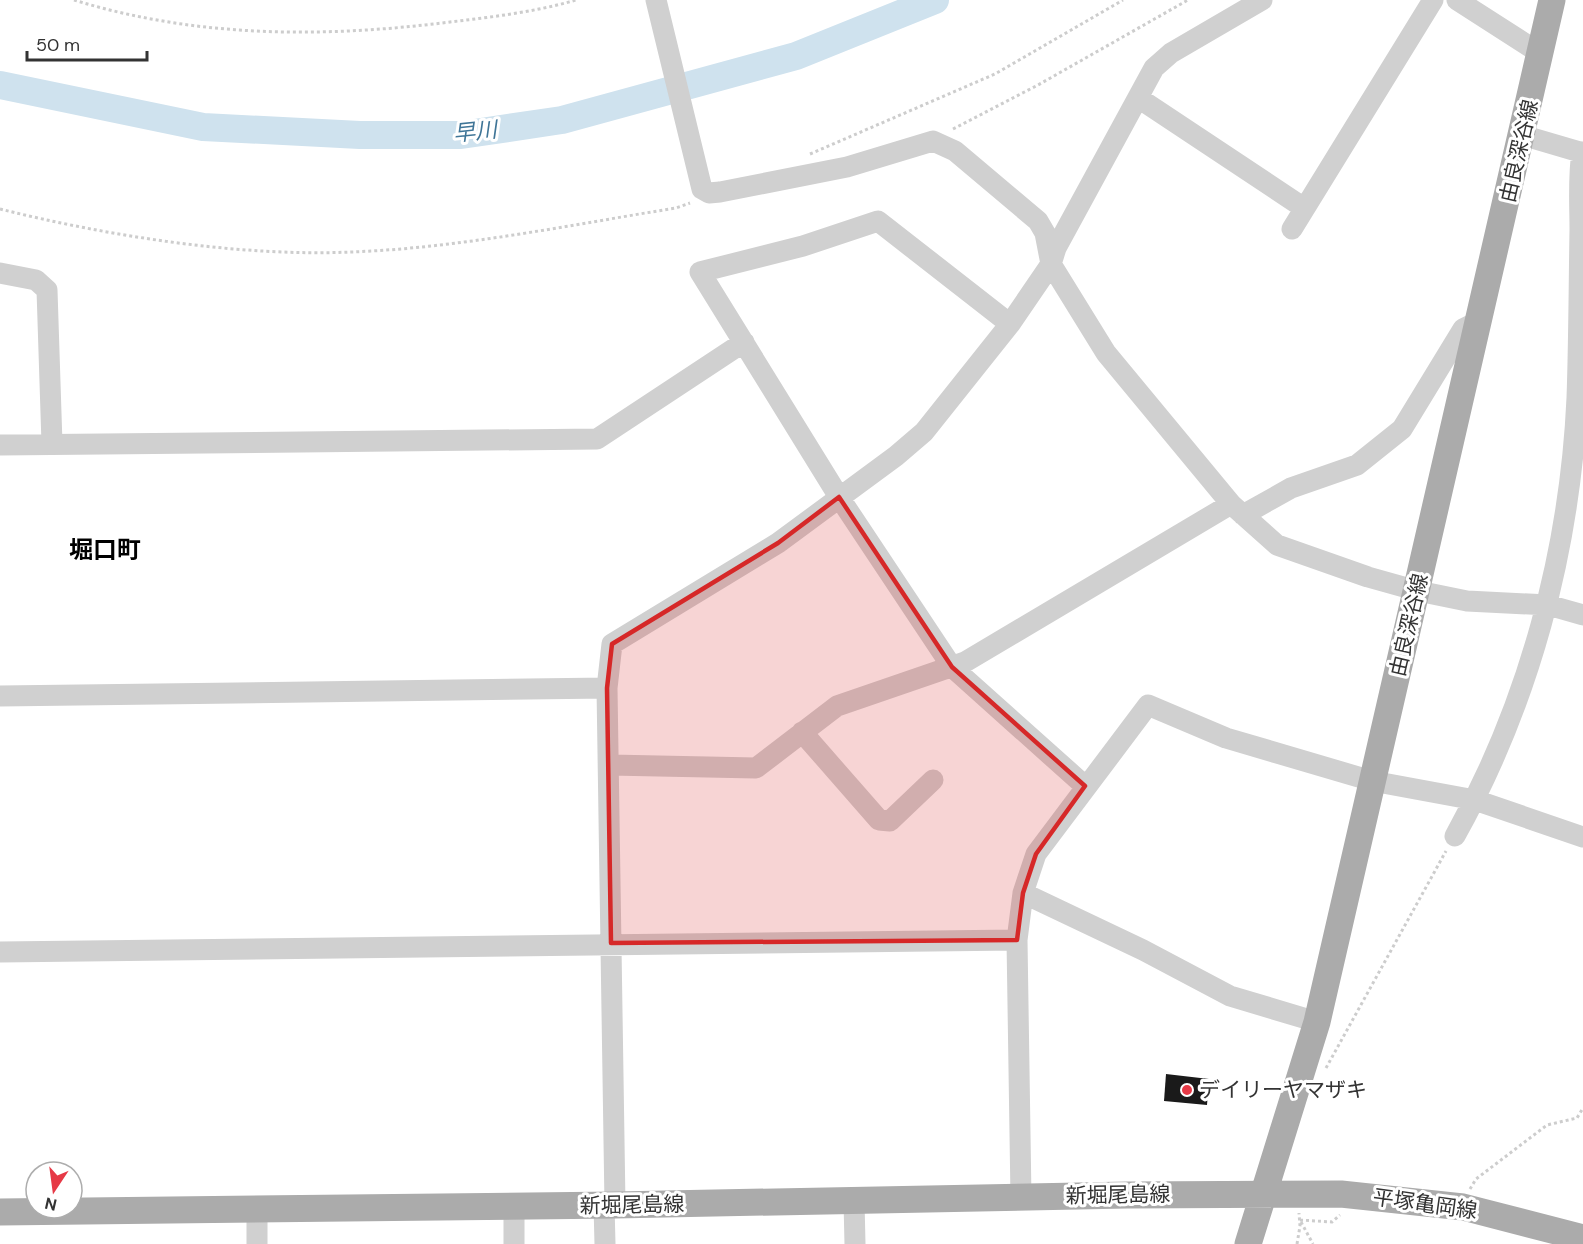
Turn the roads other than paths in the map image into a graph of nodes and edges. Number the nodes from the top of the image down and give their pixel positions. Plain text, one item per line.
1 (656, 0) edge
2 (1262, 0) edge
3 (1433, 0) edge
4 (1457, 0) edge
5 (1552, 0) edge
6 (1541, 54) junction
7 (1140, 99) junction
8 (1522, 135) junction
9 (1583, 152) edge
10 (1304, 207) junction
11 (1292, 229) dead end
12 (1051, 264) junction
13 (0, 273) edge
14 (1479, 321) junction
15 (1010, 324) junction
16 (744, 342) junction
17 (1580, 375) edge
18 (52, 444) junction
19 (0, 445) edge
20 (839, 497) junction
21 (1237, 510) junction
22 (1418, 591) junction
23 (1548, 605) junction
24 (1583, 615) edge
25 (952, 667) junction
26 (607, 688) junction
27 (0, 696) edge
28 (802, 732) junction
29 (610, 765) junction
30 (933, 780) dead end
31 (1372, 781) junction
32 (1085, 786) junction
33 (1475, 800) junction
34 (1455, 836) road end
35 (1583, 837) edge
36 (1023, 893) junction
37 (1017, 940) junction
38 (611, 943) junction
39 (0, 952) edge
40 (1317, 1022) junction
41 (1264, 1193) junction
42 (1021, 1198) junction
43 (854, 1201) junction
44 (610, 1205) junction
45 (514, 1207) junction
46 (257, 1209) junction
47 (0, 1212) edge
48 (1583, 1238) edge
49 (257, 1244) edge
50 (514, 1244) edge
51 (605, 1244) edge
52 (855, 1244) edge
53 (1248, 1244) edge

1 - 12 street
2 - 7 street
3 - 10 street
4 - 6 street
5 - 6 main road, 由良深谷線
6 - 8 main road, 由良深谷線
7 - 10 street
7 - 12 street
8 - 9 street
8 - 14 main road, 由良深谷線
9 - 17 street
10 - 11 street
12 - 15 street
12 - 21 street
13 - 18 street
14 - 21 street
14 - 22 main road, 由良深谷線
15 - 16 street
15 - 20 street
16 - 18 street
16 - 20 street
17 - 23 street
18 - 19 street
20 - 25 street
20 - 26 street
21 - 22 street
21 - 25 street
22 - 23 street
22 - 31 main road, 由良深谷線
23 - 24 street
23 - 33 street
25 - 28 street
25 - 32 street
26 - 27 street
26 - 29 street
28 - 29 street
28 - 30 street
29 - 38 street
31 - 32 street
31 - 33 street
31 - 40 main road, 由良深谷線
32 - 36 street
33 - 34 street
33 - 35 street
36 - 37 street
36 - 40 street
37 - 38 street
37 - 42 street
38 - 39 street
38 - 44 street
40 - 41 main road, 由良深谷線
41 - 42 main road, 新堀尾島線
41 - 48 main road, 平塚亀岡線
41 - 53 main road, 由良深谷線
42 - 43 main road, 新堀尾島線
43 - 44 main road, 新堀尾島線
43 - 52 street
44 - 45 main road, 新堀尾島線
44 - 51 street
45 - 46 main road, 新堀尾島線
45 - 50 street
46 - 47 main road, 新堀尾島線
46 - 49 street

